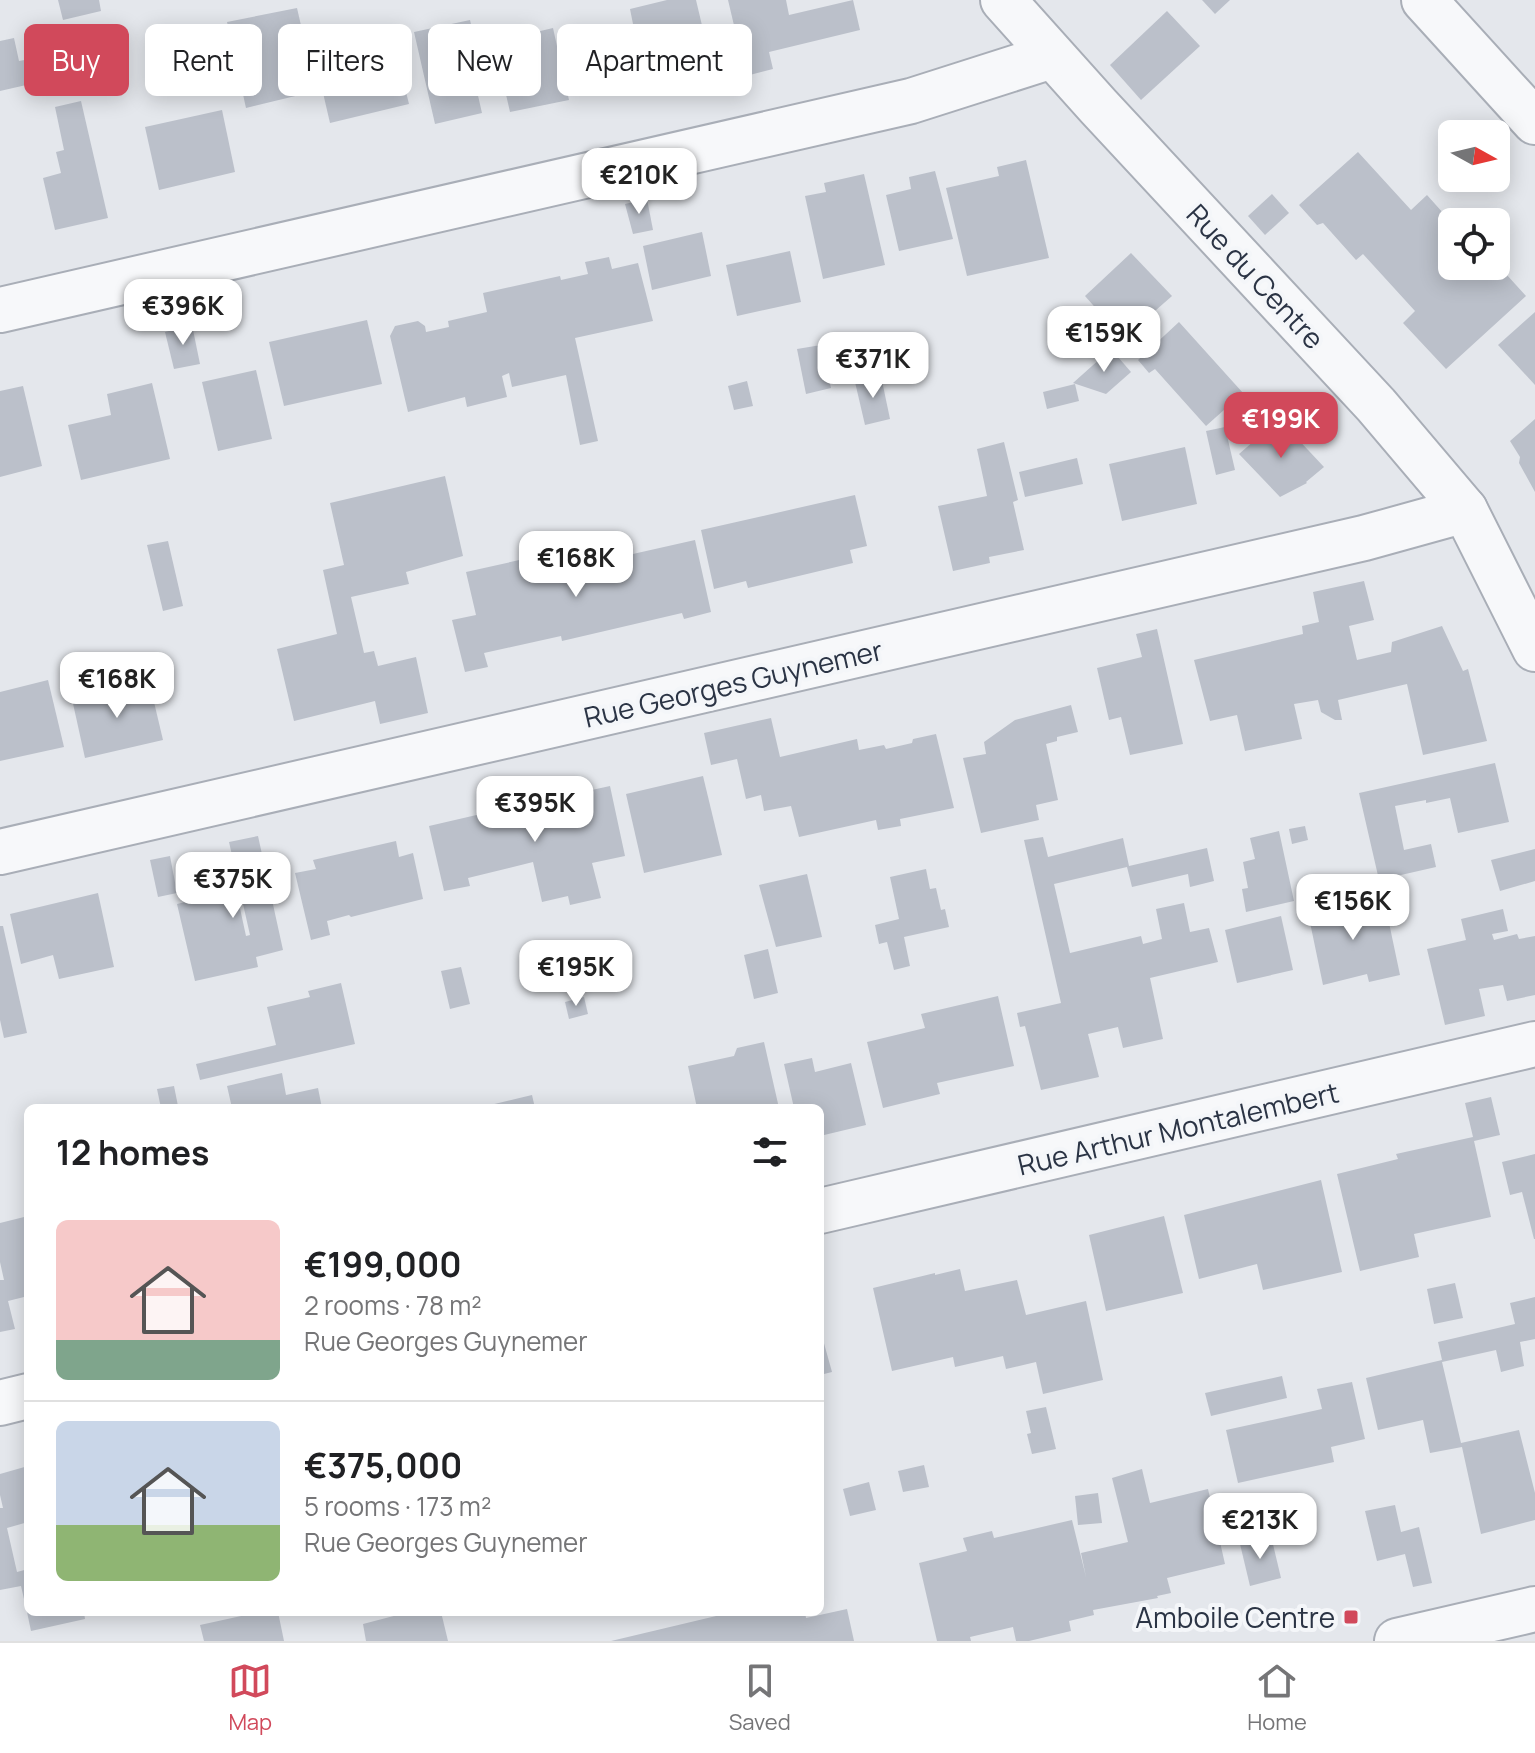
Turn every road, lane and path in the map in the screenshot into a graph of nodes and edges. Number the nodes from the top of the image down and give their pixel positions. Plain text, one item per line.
1 (1003, 0) edge
2 (1424, 0) edge
3 (1052, 56) junction
4 (1535, 122) edge
5 (0, 310) edge
6 (1465, 510) junction
7 (1535, 649) edge
8 (0, 852) edge
9 (1535, 1044) edge
10 (824, 1210) edge
11 (24, 1397) edge
12 (0, 1403) edge
13 (1535, 1609) edge
14 (1397, 1641) edge

1 - 3 street, Rue du Centre
2 - 4 street
3 - 5 street
3 - 6 street, Rue du Centre
6 - 7 street, Rue du Centre
6 - 8 street, Rue Georges Guynemer
9 - 10 street, Rue Arthur Montalembert
11 - 12 street
13 - 14 street

